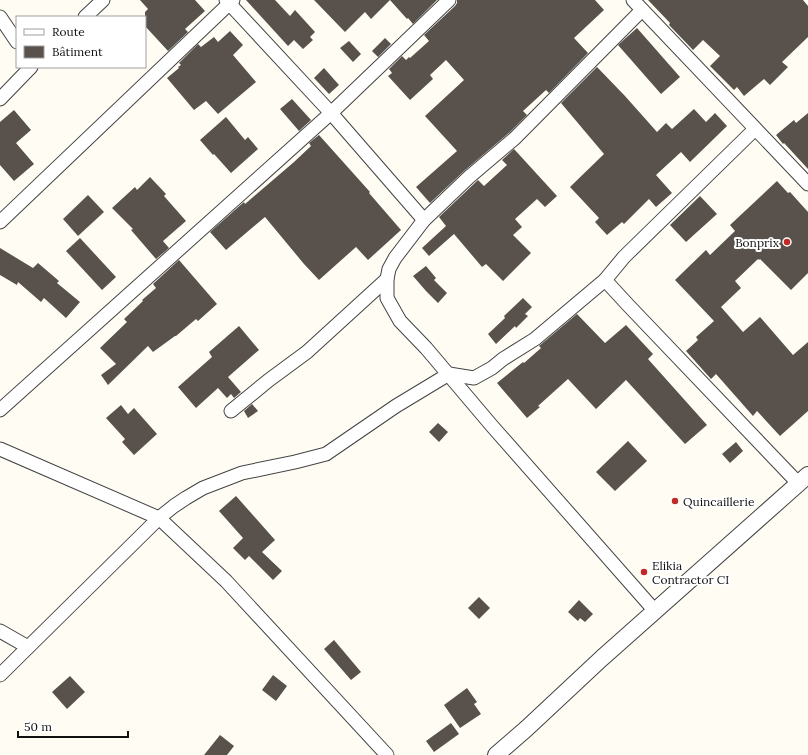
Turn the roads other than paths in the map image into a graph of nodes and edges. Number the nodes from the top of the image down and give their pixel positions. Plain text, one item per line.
1 (103, 0) edge
2 (449, 0) edge
3 (633, 0) edge
4 (229, 1) edge
5 (642, 10) junction
6 (86, 16) edge
7 (0, 17) edge
8 (16, 41) edge
9 (30, 68) edge
10 (0, 98) edge
11 (331, 113) junction
12 (756, 129) junction
13 (808, 184) edge
14 (424, 220) junction
15 (0, 222) edge
16 (387, 279) junction
17 (606, 280) junction
18 (449, 374) junction
19 (0, 410) edge
20 (231, 411) dead end
21 (0, 449) edge
22 (803, 479) edge
23 (159, 518) junction
24 (655, 611) junction
25 (0, 631) edge
26 (28, 647) junction
27 (0, 675) edge
28 (387, 755) edge
29 (496, 755) edge

1 - 6 street
2 - 11 street
3 - 5 street
4 - 11 street
4 - 15 street
5 - 12 street
5 - 14 street
7 - 8 street
9 - 10 street
11 - 14 street
11 - 19 street
12 - 13 street
12 - 17 street
14 - 16 street
16 - 18 street
16 - 20 street
17 - 18 street
17 - 22 street
18 - 23 street
18 - 24 street
21 - 23 street
22 - 24 street
23 - 26 street
23 - 28 street
24 - 29 street
25 - 26 street
26 - 27 street

